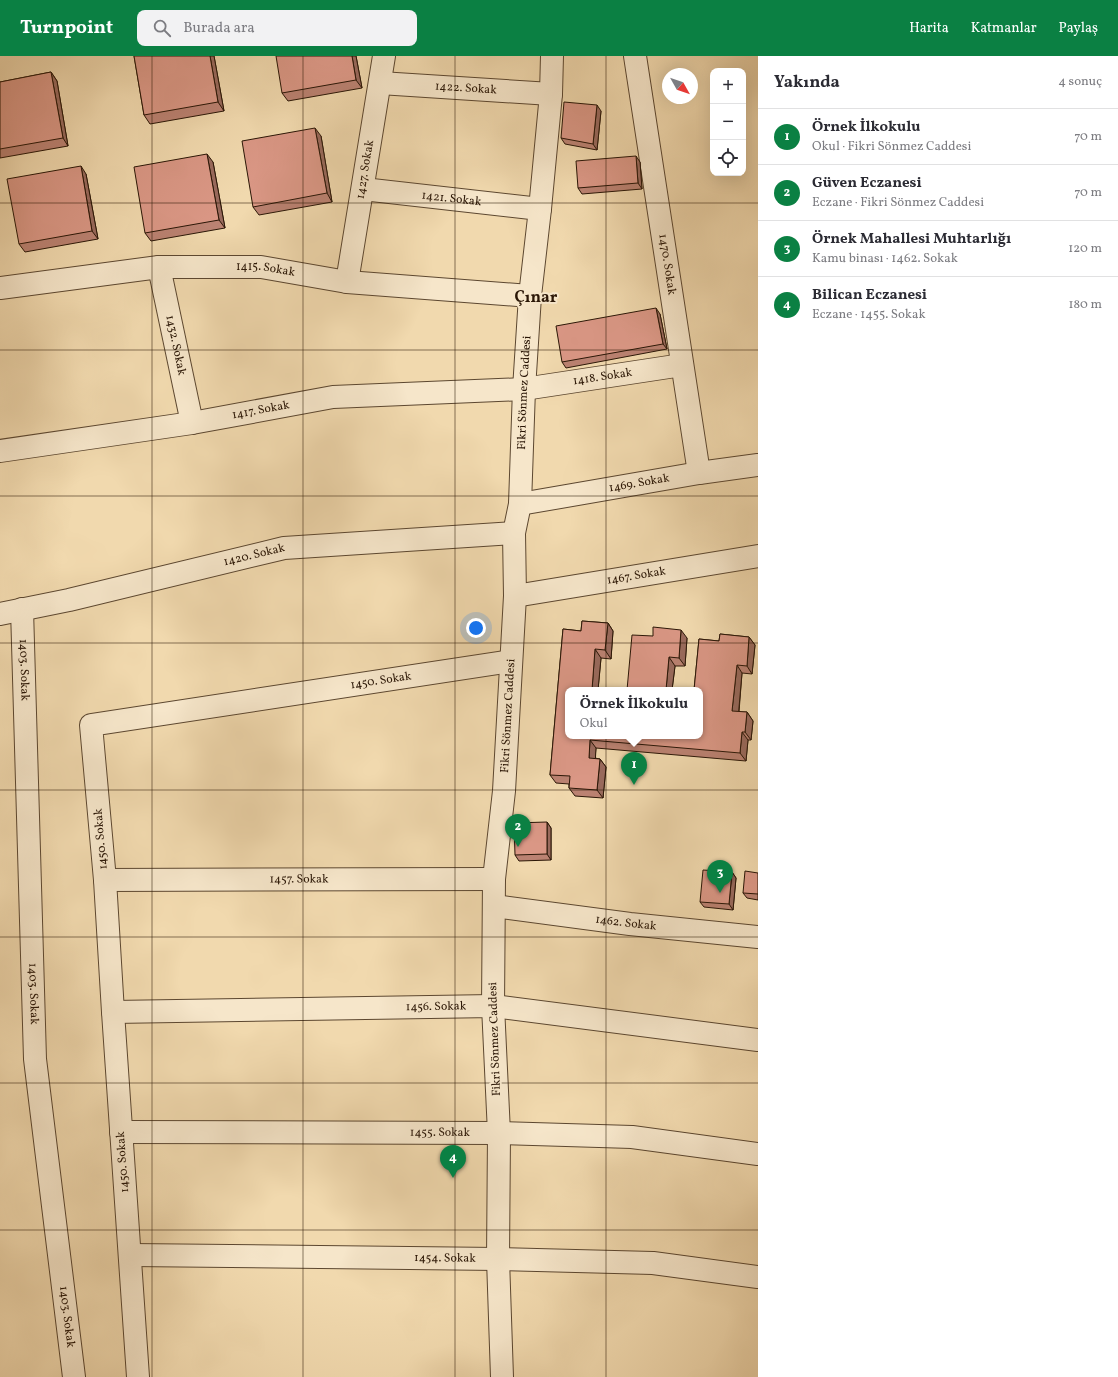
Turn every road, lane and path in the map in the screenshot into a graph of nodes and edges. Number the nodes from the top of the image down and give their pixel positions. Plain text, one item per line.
1 (384, 56) edge
2 (552, 56) edge
3 (635, 56) edge
4 (380, 83) junction
5 (551, 94) junction
6 (363, 189) junction
7 (540, 209) junction
8 (159, 267) junction
9 (347, 282) junction
10 (0, 288) edge
11 (530, 296) junction
12 (682, 365) junction
13 (524, 390) junction
14 (192, 423) junction
15 (0, 451) edge
16 (758, 465) edge
17 (699, 473) junction
18 (520, 504) junction
19 (514, 533) junction
20 (758, 556) edge
21 (515, 596) junction
22 (22, 610) junction
23 (0, 614) edge
24 (511, 661) junction
25 (494, 879) junction
26 (105, 880) junction
27 (494, 906) junction
28 (758, 937) edge
29 (493, 1006) junction
30 (112, 1012) junction
31 (758, 1040) edge
32 (121, 1132) junction
33 (499, 1133) junction
34 (758, 1154) edge
35 (130, 1255) junction
36 (498, 1259) junction
37 (758, 1277) edge
38 (74, 1377) edge
39 (138, 1377) edge
40 (502, 1377) edge

1 - 4 street, 1427. Sokak
2 - 5 street, Fikri Sönmez Caddesi
3 - 12 street, 1470. Sokak
4 - 5 street, 1422. Sokak
4 - 6 street, 1427. Sokak
5 - 7 street, Fikri Sönmez Caddesi
6 - 7 street, 1421. Sokak
6 - 9 street, 1427. Sokak
7 - 11 street, Fikri Sönmez Caddesi
8 - 9 street, 1415. Sokak
8 - 10 street, 1415. Sokak
8 - 14 street, 1432. Sokak
9 - 11 street, 1415. Sokak
11 - 13 street, Fikri Sönmez Caddesi
12 - 13 street, 1418. Sokak
12 - 17 street, 1470. Sokak
13 - 14 street, 1417. Sokak
13 - 18 street, Fikri Sönmez Caddesi
14 - 15 street, 1417. Sokak
16 - 17 street, 1469. Sokak
17 - 18 street, 1469. Sokak
18 - 19 street, Fikri Sönmez Caddesi
19 - 21 street, Fikri Sönmez Caddesi
19 - 22 street, 1420. Sokak
20 - 21 street, 1467. Sokak
21 - 24 street, Fikri Sönmez Caddesi
22 - 23 street, 1420. Sokak
22 - 38 street, 1403. Sokak
24 - 25 street, Fikri Sönmez Caddesi
24 - 26 street, 1450. Sokak
25 - 26 street, 1457. Sokak
25 - 27 street, Fikri Sönmez Caddesi
26 - 30 street, 1450. Sokak
27 - 28 street, 1462. Sokak
27 - 29 street, Fikri Sönmez Caddesi
29 - 30 street, 1456. Sokak
29 - 31 street, 1456. Sokak
29 - 33 street, Fikri Sönmez Caddesi
30 - 32 street, 1450. Sokak
32 - 33 street, 1455. Sokak
32 - 35 street, 1450. Sokak
33 - 34 street, 1455. Sokak
33 - 36 street, Fikri Sönmez Caddesi
35 - 36 street, 1454. Sokak
35 - 39 street, 1450. Sokak
36 - 37 street, 1454. Sokak
36 - 40 street, Fikri Sönmez Caddesi

